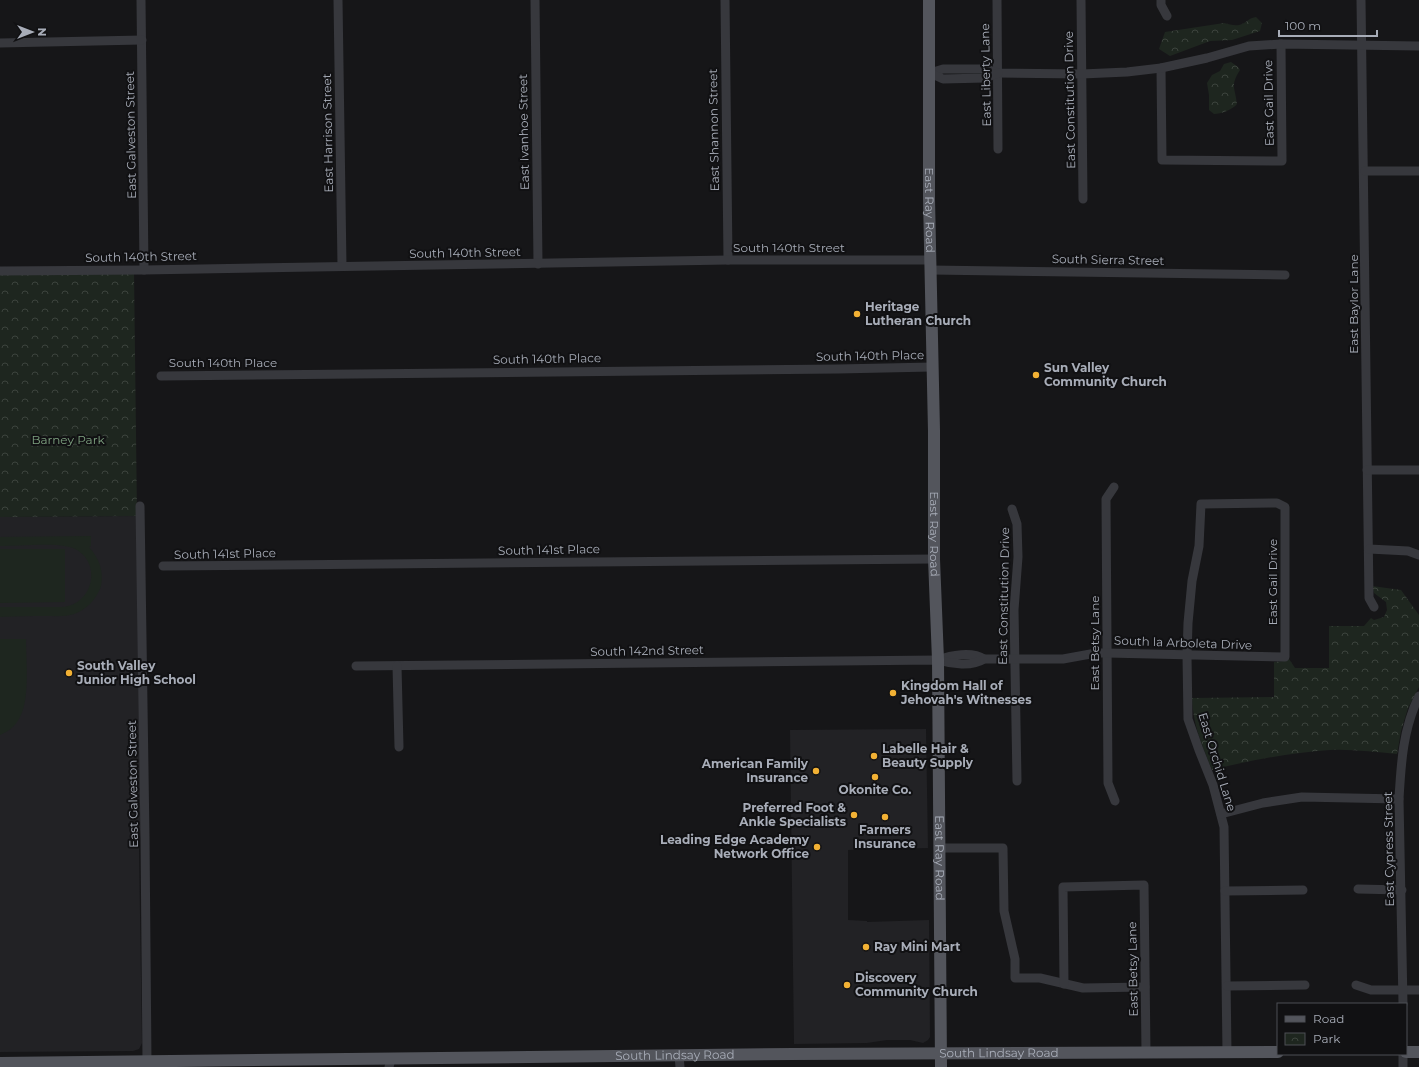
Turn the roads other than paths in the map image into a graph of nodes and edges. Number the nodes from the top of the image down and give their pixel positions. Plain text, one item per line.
1 (141, 0) edge
2 (338, 0) edge
3 (535, 0) edge
4 (725, 0) edge
5 (929, 0) edge
6 (997, 0) edge
7 (1081, 0) edge
8 (1161, 0) edge
9 (1361, 0) edge
10 (1167, 16) dead end
11 (142, 40) junction
12 (0, 43) edge
13 (1281, 44) junction
14 (1362, 45) junction
15 (1419, 46) edge
16 (1161, 68) junction
17 (930, 73) junction
18 (998, 73) junction
19 (1082, 74) junction
20 (998, 149) dead end
21 (1365, 171) junction
22 (1419, 171) edge
23 (1083, 199) dead end
24 (728, 260) junction
25 (538, 264) junction
26 (931, 265) junction
27 (342, 266) junction
28 (0, 270) edge
29 (144, 270) junction
30 (1284, 275) dead end
31 (932, 366) junction
32 (161, 376) dead end
33 (1367, 470) junction
34 (1419, 470) edge
35 (1114, 487) dead end
36 (1201, 504) joint
37 (140, 506) dead end
38 (1012, 509) dead end
39 (1369, 550) junction
40 (1419, 555) edge
41 (934, 559) junction
42 (163, 566) dead end
43 (1374, 607) dead end
44 (1107, 653) junction
45 (1187, 656) junction
46 (1285, 657) joint
47 (1015, 659) junction
48 (938, 660) junction
49 (356, 666) dead end
50 (397, 666) junction
51 (1419, 696) edge
52 (399, 747) dead end
53 (1017, 781) dead end
54 (1400, 799) junction
55 (1114, 801) dead end
56 (1221, 814) junction
57 (939, 848) junction
58 (1303, 890) dead end
59 (1358, 890) dead end
60 (1402, 890) junction
61 (1225, 891) junction
62 (1064, 984) junction
63 (1356, 985) dead end
64 (1227, 986) junction
65 (1306, 986) dead end
66 (1145, 987) junction
67 (1403, 990) junction
68 (1419, 990) edge
69 (1403, 1003) edge
70 (1146, 1052) junction
71 (1227, 1052) junction
72 (1277, 1052) edge
73 (1407, 1052) edge
74 (1419, 1052) edge
75 (941, 1054) junction
76 (1404, 1055) edge
77 (147, 1061) junction
78 (680, 1061) edge
79 (0, 1063) edge
80 (390, 1063) edge
81 (941, 1067) edge
82 (1403, 1067) edge

1 - 11 street, East Galveston Street
2 - 27 street, East Harrison Street
3 - 25 street, East Ivanhoe Street
4 - 24 street, East Shannon Street
5 - 17 main road, East Ray Road
6 - 18 street, East Liberty Lane
7 - 19 street, East Constitution Drive
8 - 10 street
9 - 14 street, East Baylor Lane
11 - 12 street
11 - 29 street, East Galveston Street
13 - 14 street
13 - 16 street
13 - 16 street, East Gail Drive
14 - 15 street
14 - 21 street, East Baylor Lane
16 - 19 street
17 - 18 street
17 - 26 main road, East Ray Road
18 - 19 street
18 - 20 street, East Liberty Lane
19 - 23 street, East Constitution Drive
21 - 22 street
21 - 33 street, East Baylor Lane
24 - 25 street, South 140th Street
24 - 26 street, South 140th Street
25 - 27 street, South 140th Street
26 - 30 street, South Sierra Street
26 - 31 main road, East Ray Road
27 - 29 street, South 140th Street
28 - 29 street, South 140th Street
31 - 32 street, South 140th Place
31 - 41 main road, East Ray Road
33 - 34 street
33 - 39 street, East Baylor Lane
35 - 44 street, East Betsy Lane
36 - 45 street, East Orchid Lane
36 - 46 street, East Gail Drive
37 - 77 street, East Galveston Street
38 - 47 street, East Constitution Drive
39 - 40 street
39 - 43 street, East Baylor Lane
41 - 42 street, South 141st Place
41 - 48 main road, East Ray Road
44 - 45 street, South la Arboleta Drive
44 - 47 street, South la Arboleta Drive
44 - 55 street, East Betsy Lane
45 - 46 street, South la Arboleta Drive
45 - 56 street, East Orchid Lane
47 - 48 street, South la Arboleta Drive
47 - 53 street, East Constitution Drive
48 - 50 street, South 142nd Street
48 - 57 main road, East Ray Road
49 - 50 street, South 142nd Street
50 - 52 street
51 - 54 street, East Cypress Street
54 - 56 street
54 - 60 street, East Cypress Street
56 - 61 street, East Orchid Lane
57 - 62 street
57 - 75 main road, East Ray Road
58 - 61 street
59 - 60 street
60 - 67 street, East Cypress Street
61 - 64 street, East Orchid Lane
62 - 66 street
62 - 66 street, East Betsy Lane
63 - 67 street
64 - 65 street
64 - 71 street, East Orchid Lane
66 - 70 street, East Betsy Lane
67 - 68 street
67 - 69 street, East Cypress Street
70 - 71 main road, South Lindsay Road
70 - 75 main road, South Lindsay Road
71 - 72 main road, South Lindsay Road
73 - 74 main road
75 - 78 main road, South Lindsay Road
75 - 81 main road, East Ray Road
76 - 82 street
77 - 79 main road, South Lindsay Road
77 - 80 main road, South Lindsay Road
78 - 80 main road, South Lindsay Road

